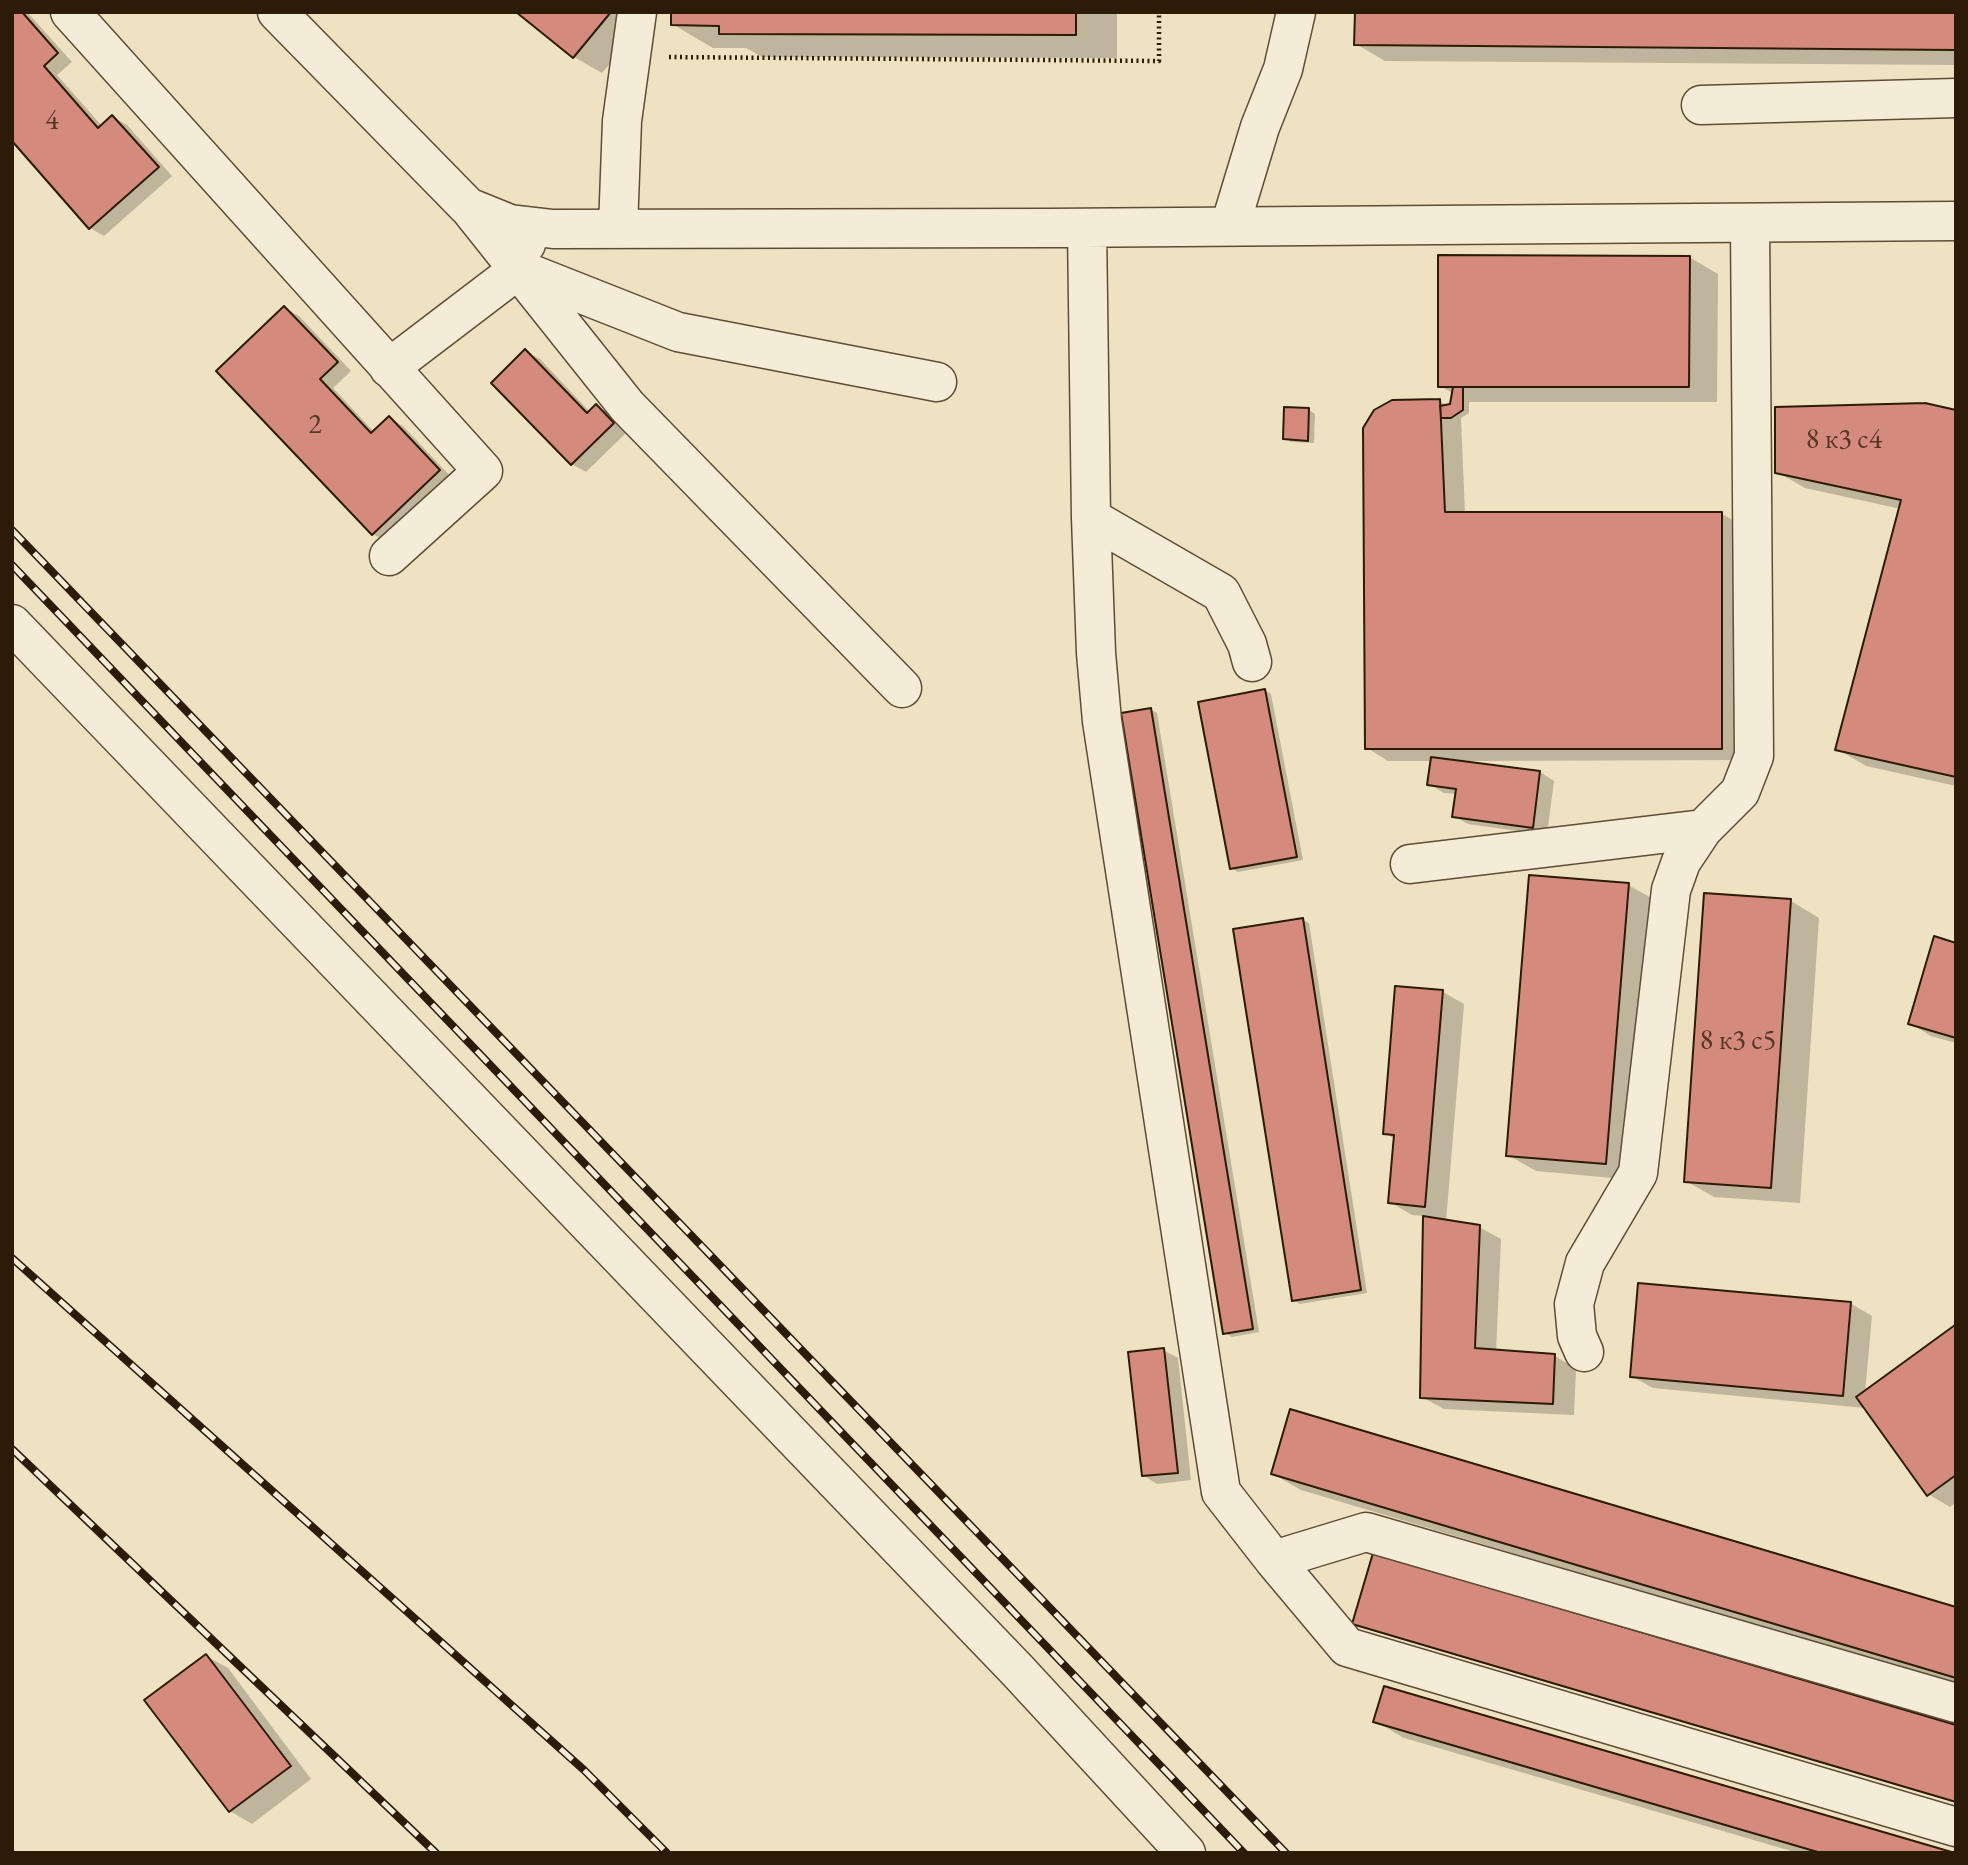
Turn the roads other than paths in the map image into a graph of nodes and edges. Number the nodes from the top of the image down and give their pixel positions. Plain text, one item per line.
1 (70, 12) edge
2 (277, 12) edge
3 (637, 12) edge
4 (1296, 12) edge
5 (1956, 98) edge
6 (1701, 105) dead end
7 (468, 207) junction
8 (1956, 221) edge
9 (1750, 223) junction
10 (1230, 226) junction
11 (618, 228) junction
12 (1087, 228) junction
13 (553, 229) junction
14 (519, 269) junction
15 (389, 368) junction
16 (937, 382) dead end
17 (1091, 518) junction
18 (389, 556) dead end
19 (12, 624) edge
20 (1252, 662) dead end
21 (902, 688) dead end
22 (1703, 829) junction
23 (1410, 864) dead end
24 (1584, 1352) dead end
25 (1274, 1560) junction
26 (1956, 1703) edge
27 (1956, 1828) edge
28 (1186, 1853) edge

1 - 15 street
2 - 7 street
3 - 11 street
4 - 10 street
5 - 6 street
7 - 13 street
7 - 14 street
8 - 9 street
9 - 10 street
9 - 22 street
10 - 12 street
11 - 12 street
11 - 13 street
12 - 17 street
13 - 14 street
14 - 15 street
14 - 16 street
14 - 21 street
15 - 18 street
17 - 20 street
17 - 25 street
19 - 28 street
22 - 23 street
22 - 24 street
25 - 26 street
25 - 27 street

